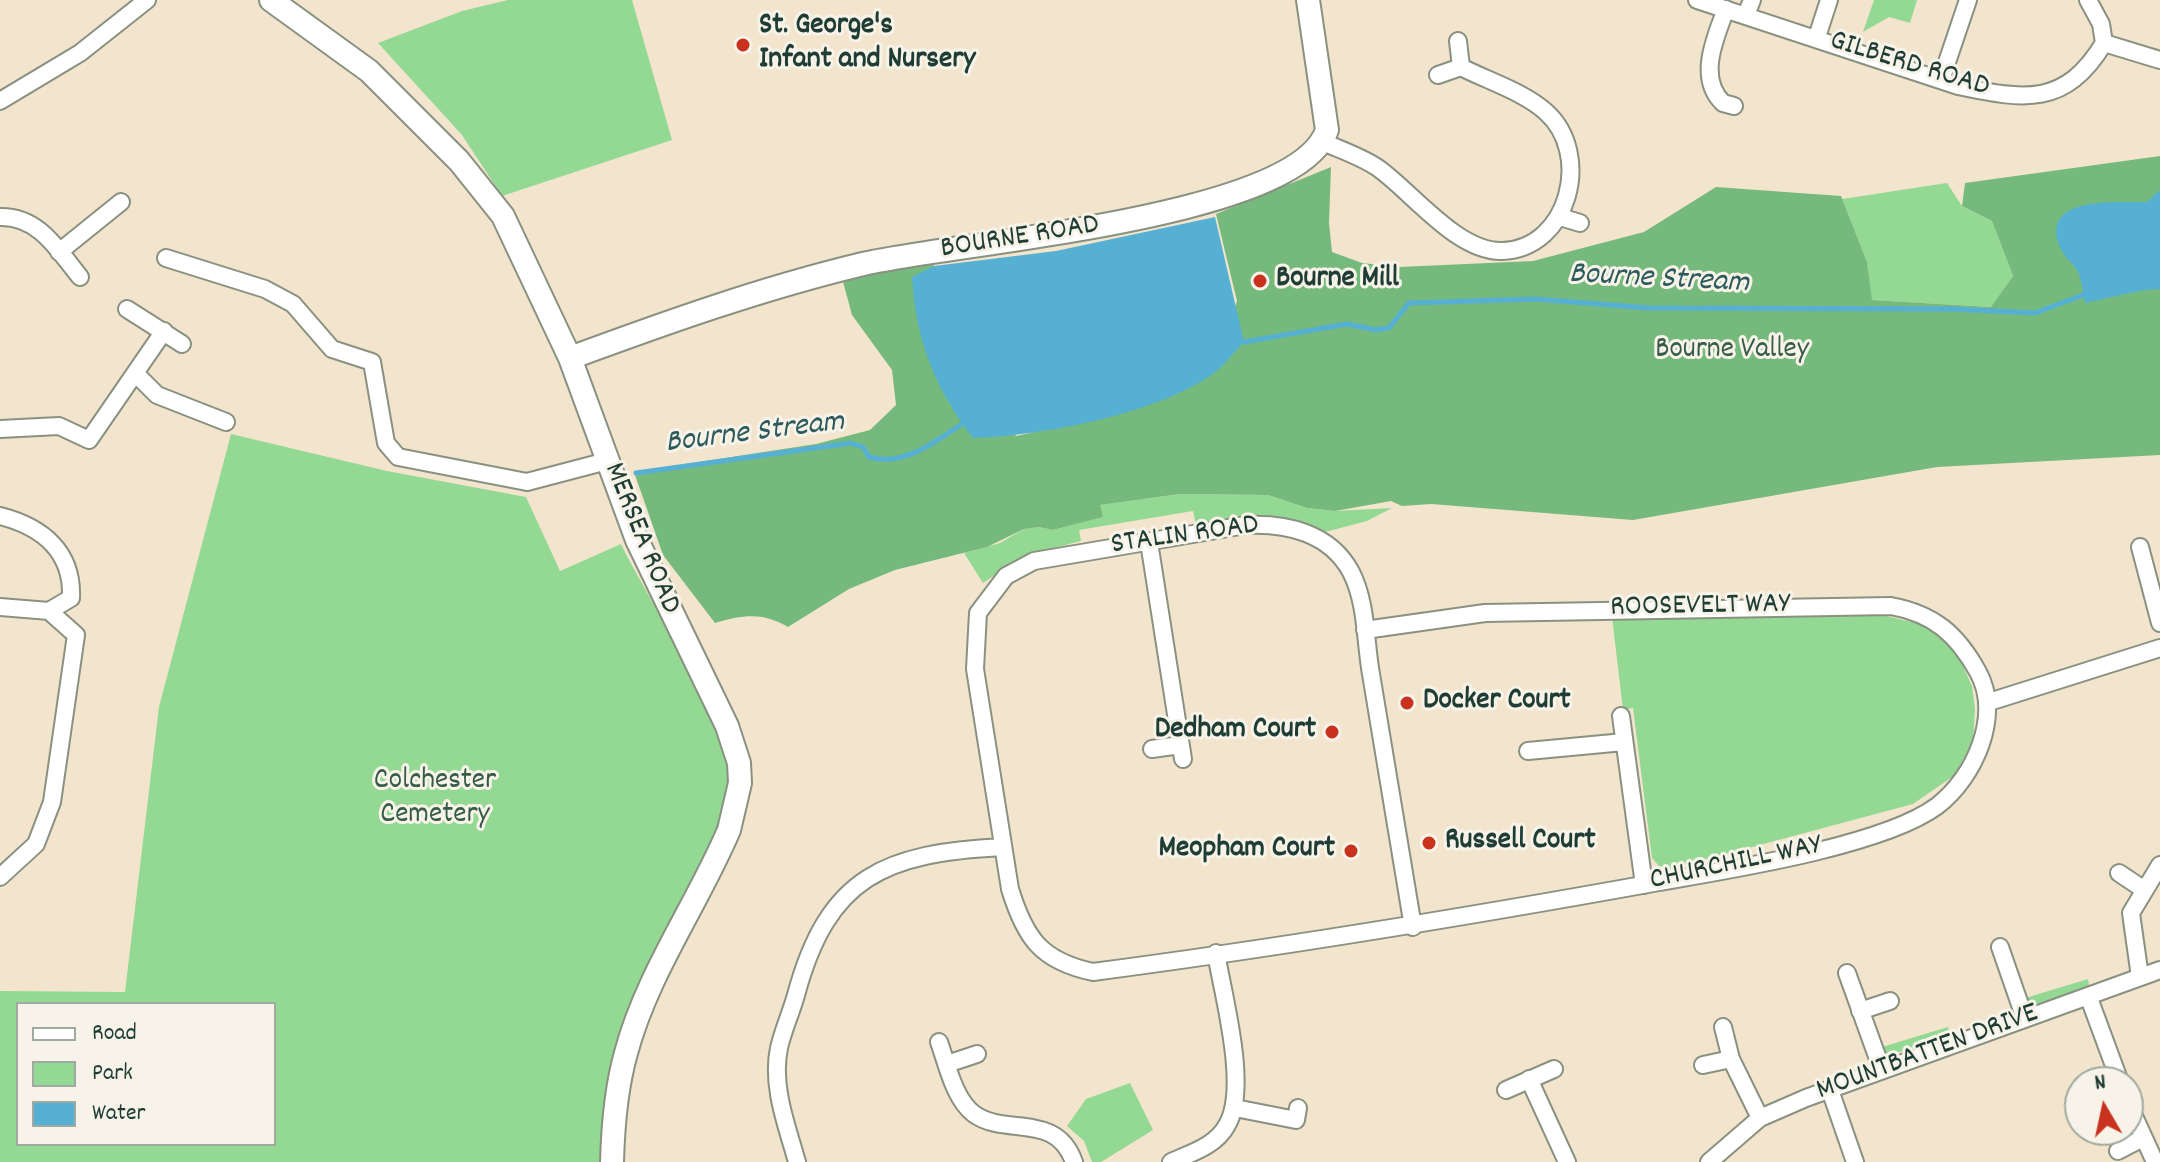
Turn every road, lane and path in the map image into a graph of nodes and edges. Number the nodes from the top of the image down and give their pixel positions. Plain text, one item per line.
1 (147, 0) edge
2 (271, 0) edge
3 (1308, 0) edge
4 (1697, 0) edge
5 (1829, 0) edge
6 (1968, 0) edge
7 (2088, 0) edge
8 (1749, 8) edge
9 (1726, 9) junction
10 (1817, 37) junction
11 (1458, 41) dead end
12 (2104, 43) junction
13 (2160, 60) edge
14 (1461, 67) junction
15 (1438, 75) dead end
16 (1941, 80) junction
17 (0, 101) edge
18 (1734, 106) dead end
19 (1323, 142) junction
20 (121, 202) dead end
21 (0, 217) edge
22 (1560, 217) junction
23 (1580, 223) dead end
24 (59, 252) junction
25 (166, 258) dead end
26 (80, 277) dead end
27 (127, 309) dead end
28 (164, 331) junction
29 (182, 344) dead end
30 (570, 358) junction
31 (136, 374) junction
32 (226, 422) dead end
33 (0, 429) edge
34 (607, 461) junction
35 (0, 516) edge
36 (1149, 542) junction
37 (2140, 547) dead end
38 (0, 607) edge
39 (49, 611) junction
40 (2160, 623) edge
41 (1365, 630) junction
42 (2160, 648) edge
43 (1989, 702) junction
44 (1621, 716) dead end
45 (1624, 742) junction
46 (1152, 749) dead end
47 (1528, 751) dead end
48 (1003, 847) junction
49 (2160, 865) edge
50 (2119, 873) dead end
51 (0, 877) edge
52 (1644, 885) junction
53 (2143, 889) junction
54 (1413, 927) junction
55 (2000, 947) dead end
56 (1216, 953) junction
57 (2160, 970) edge
58 (1847, 973) dead end
59 (2140, 977) junction
60 (2089, 998) junction
61 (1890, 1001) dead end
62 (1860, 1011) junction
63 (2025, 1019) junction
64 (1723, 1027) dead end
65 (939, 1042) dead end
66 (977, 1054) dead end
67 (1731, 1059) junction
68 (947, 1064) junction
69 (1703, 1065) dead end
70 (2114, 1066) edge
71 (1554, 1069) dead end
72 (1882, 1070) junction
73 (1529, 1079) junction
74 (1506, 1090) dead end
75 (1830, 1090) junction
76 (1235, 1108) junction
77 (1760, 1118) junction
78 (1296, 1121) dead end
79 (2144, 1140) edge
80 (2128, 1146) edge
81 (2118, 1151) dead end
82 (612, 1162) edge
83 (797, 1162) edge
84 (1074, 1162) edge
85 (1171, 1162) edge
86 (1566, 1162) edge
87 (1709, 1162) edge
88 (1855, 1162) edge
89 (2155, 1162) edge

1 - 17 street
2 - 30 main road, MERSEA ROAD
3 - 19 main road
4 - 9 street, GILBERD ROAD
5 - 10 street
6 - 16 street
7 - 12 street
8 - 9 street, GILBERD ROAD
8 - 10 street, GILBERD ROAD
9 - 18 street
10 - 16 street, GILBERD ROAD
11 - 14 street
12 - 13 street
12 - 16 street, GILBERD ROAD
14 - 15 street
14 - 22 street
19 - 22 street
19 - 30 main road, BOURNE ROAD
20 - 24 street
21 - 24 street
22 - 23 street
24 - 26 street
25 - 34 street
27 - 28 street
28 - 29 street
28 - 31 street
30 - 34 main road, MERSEA ROAD
31 - 32 street
31 - 33 street
34 - 82 main road, MERSEA ROAD
35 - 39 street
36 - 41 street, STALIN ROAD
36 - 46 street
36 - 48 street, STALIN ROAD
37 - 40 street
38 - 39 street
39 - 51 street
41 - 43 street, ROOSEVELT WAY
41 - 54 street, STALIN ROAD
42 - 43 street
43 - 52 street, CHURCHILL WAY
44 - 45 street
45 - 47 street
45 - 52 street
48 - 56 street, STALIN ROAD
48 - 83 street
49 - 53 street
50 - 53 street
52 - 54 street, CHURCHILL WAY
53 - 59 street
54 - 56 street, STALIN ROAD
55 - 63 street
56 - 76 street
57 - 59 street, MOUNTBATTEN DRIVE
58 - 62 street
59 - 60 street, MOUNTBATTEN DRIVE
60 - 63 street, MOUNTBATTEN DRIVE
60 - 70 street
61 - 62 street
62 - 72 street
63 - 72 street, MOUNTBATTEN DRIVE
64 - 67 street
65 - 68 street
66 - 68 street
67 - 69 street
67 - 77 street
68 - 84 street
71 - 73 street
72 - 75 street, MOUNTBATTEN DRIVE
73 - 74 street
73 - 86 street
75 - 77 street, MOUNTBATTEN DRIVE
75 - 88 street
76 - 78 street
76 - 85 street
77 - 87 street, MOUNTBATTEN DRIVE
79 - 89 street
80 - 81 street

